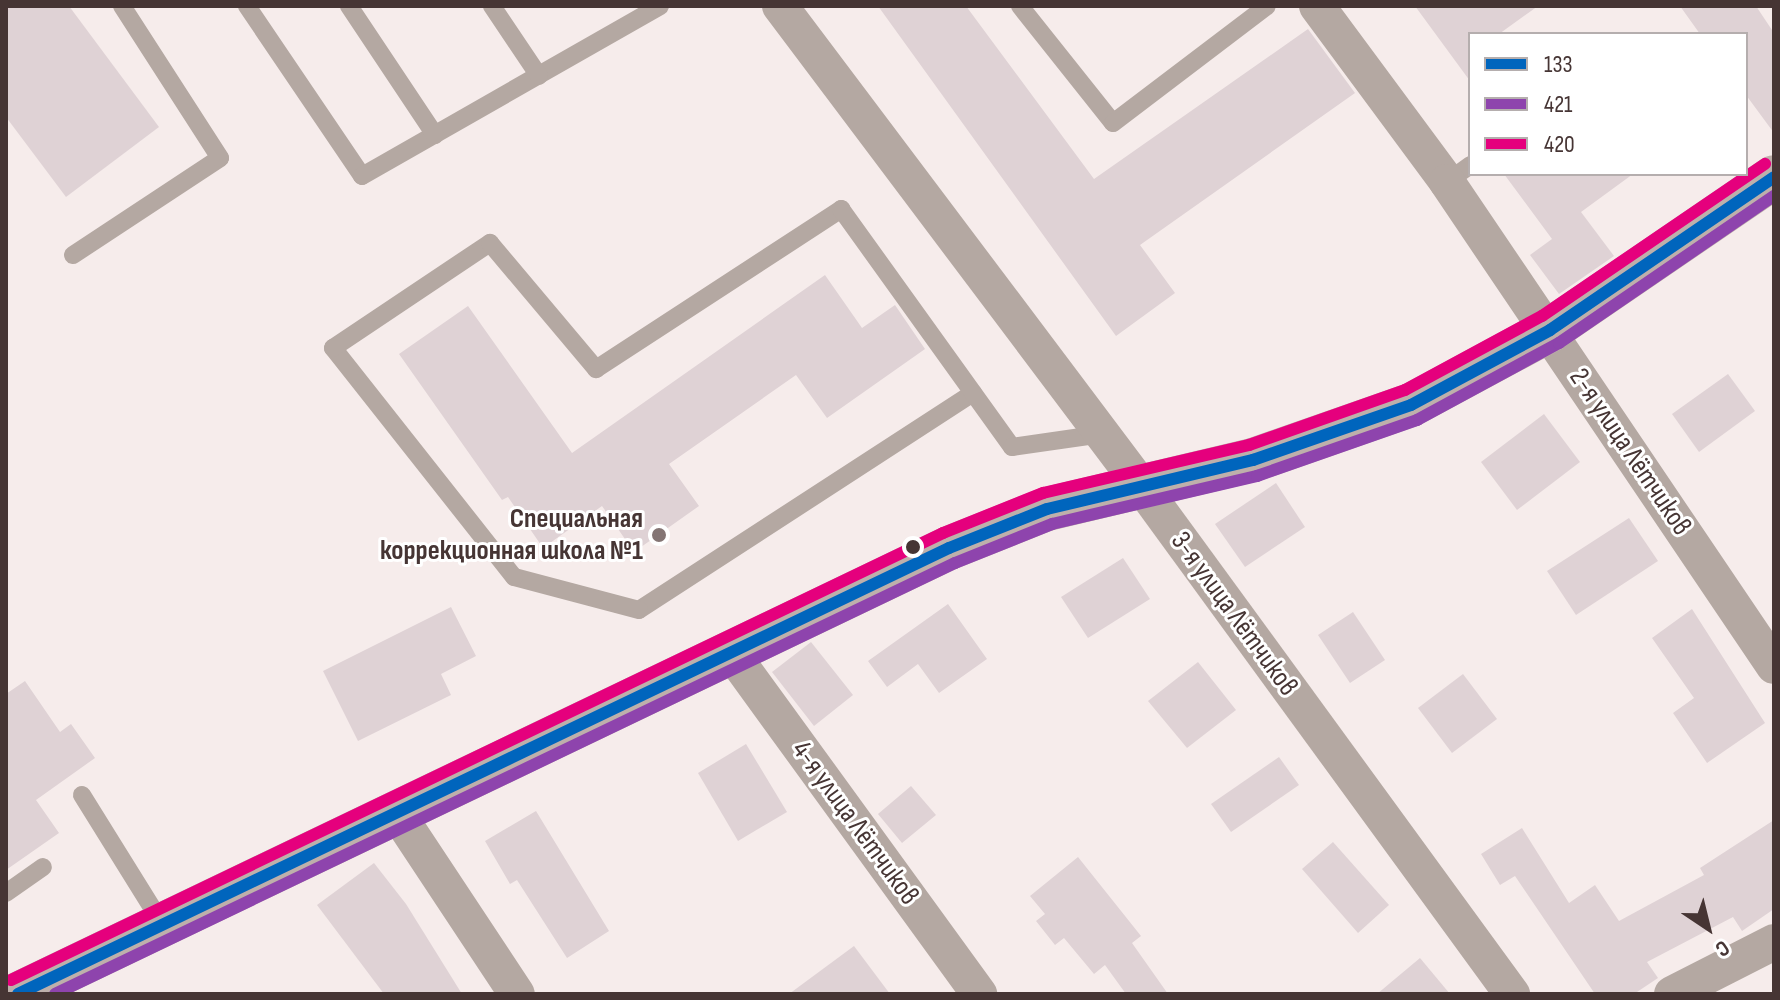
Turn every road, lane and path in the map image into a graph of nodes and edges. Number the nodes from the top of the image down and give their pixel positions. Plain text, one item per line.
1 (122, 6) edge
2 (247, 6) edge
3 (349, 6) edge
4 (492, 6) edge
5 (780, 6) edge
6 (1020, 6) edge
7 (1267, 6) edge
8 (1317, 6) edge
9 (655, 7) edge
10 (539, 76) junction
11 (435, 135) junction
12 (1459, 173) edge
13 (1774, 177) edge
14 (73, 255) dead end
15 (1550, 330) junction
16 (973, 393) junction
17 (1102, 434) junction
18 (1142, 487) junction
19 (730, 651) junction
20 (1774, 666) edge
21 (82, 795) dead end
22 (397, 813) junction
23 (43, 867) dead end
24 (6, 893) edge
25 (164, 927) junction
26 (1774, 942) edge
27 (45, 989) edge
28 (517, 994) edge
29 (979, 994) edge
30 (1512, 994) edge
31 (1672, 994) edge

1 - 14 lane
2 - 11 lane
3 - 11 lane
4 - 10 lane
5 - 17 street, 3-я улица Лётчиков
6 - 7 lane
8 - 12 street, 2-я улица Лётчиков
9 - 10 lane
10 - 11 lane
12 - 15 street, 2-я улица Лётчиков
13 - 15 main road
15 - 18 main road
15 - 20 street, 2-я улица Лётчиков
16 - 16 lane
16 - 17 lane
17 - 18 street, 3-я улица Лётчиков
18 - 19 main road
18 - 30 street, 3-я улица Лётчиков
19 - 22 main road
19 - 29 street, 4-я улица Лётчиков
21 - 25 lane
22 - 25 main road
22 - 28 street
23 - 24 lane
25 - 27 main road
26 - 31 street

